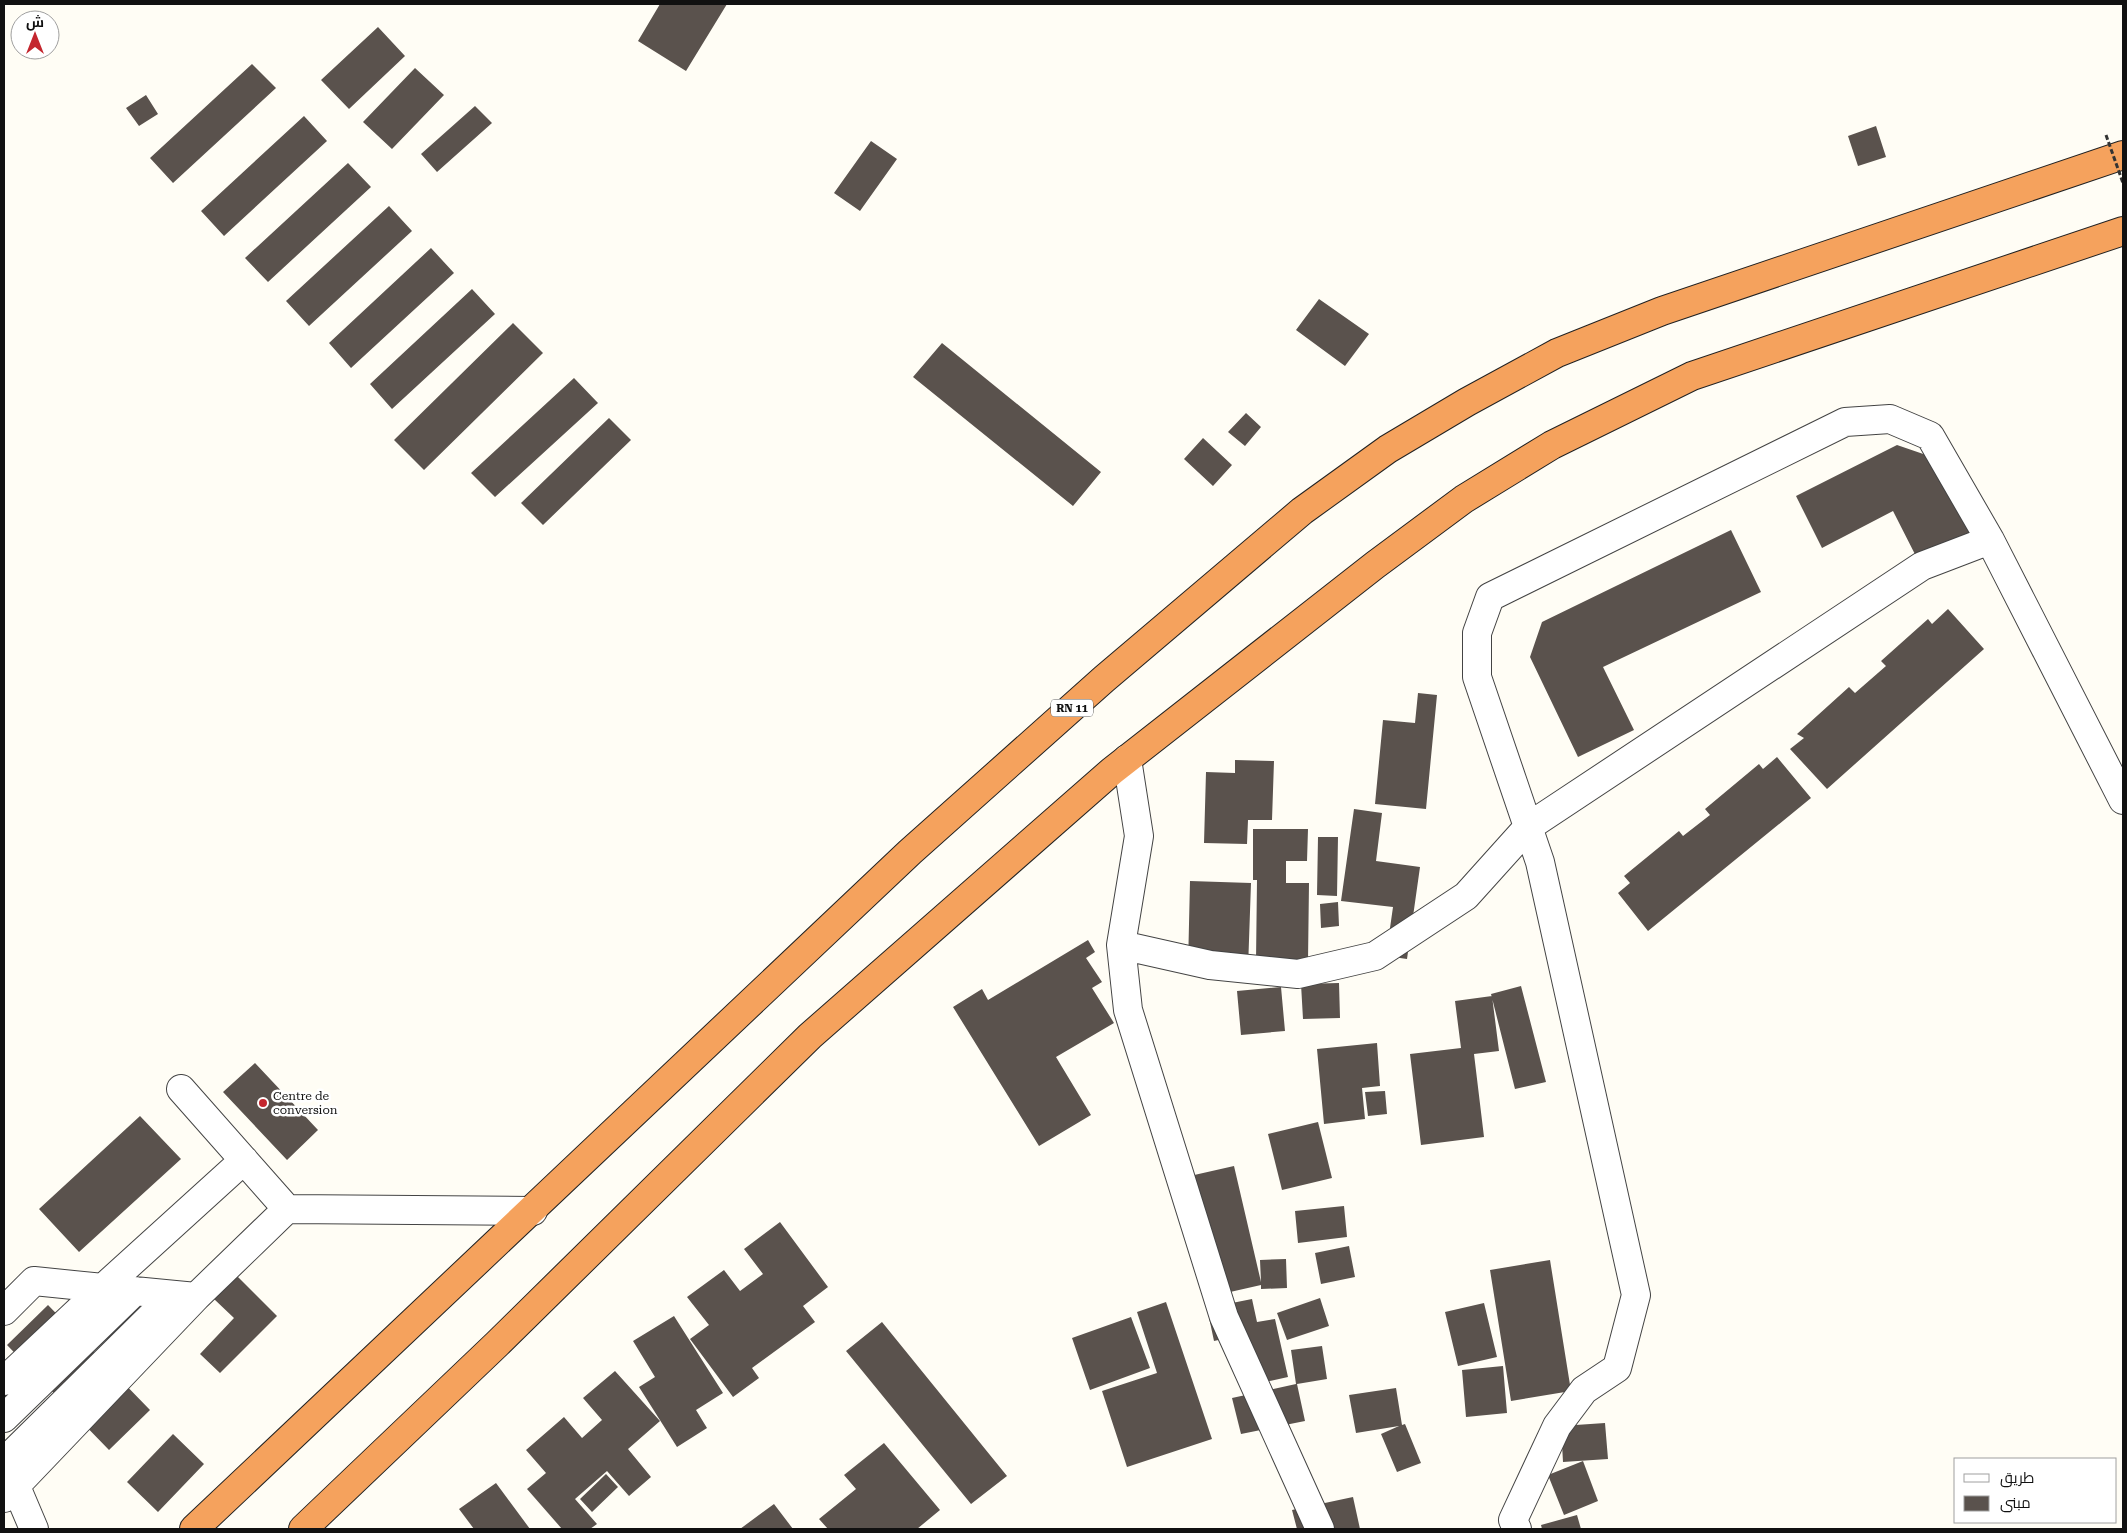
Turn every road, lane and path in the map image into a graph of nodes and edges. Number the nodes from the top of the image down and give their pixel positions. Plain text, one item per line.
1 (2106, 135) dead end
2 (2123, 155) edge
3 (2123, 184) edge
4 (2123, 232) edge
5 (1990, 540) junction
6 (1127, 759) junction
7 (2123, 800) edge
8 (1528, 827) junction
9 (1122, 945) junction
10 (181, 1089) dead end
11 (244, 1160) junction
12 (287, 1209) junction
13 (533, 1211) junction
14 (103, 1288) junction
15 (135, 1291) junction
16 (184, 1296) junction
17 (4, 1311) edge
18 (4, 1381) edge
19 (4, 1418) edge
20 (5, 1459) edge
21 (10, 1492) edge
22 (34, 1529) edge
23 (194, 1529) edge
24 (303, 1529) edge
25 (1320, 1529) edge
26 (1517, 1529) edge

1 - 3 path, bridge
2 - 13 highway, RN 11
4 - 6 highway
5 - 7 street
5 - 8 street
5 - 8 street
6 - 9 street
6 - 24 highway
8 - 9 street
8 - 26 street
9 - 25 street
10 - 11 street
11 - 12 street
11 - 14 street
12 - 13 street
12 - 16 street
13 - 23 highway, RN 11
14 - 15 street
14 - 17 street
14 - 18 street
15 - 16 street
15 - 19 street
16 - 20 street
16 - 21 street
20 - 21 street
21 - 22 street

